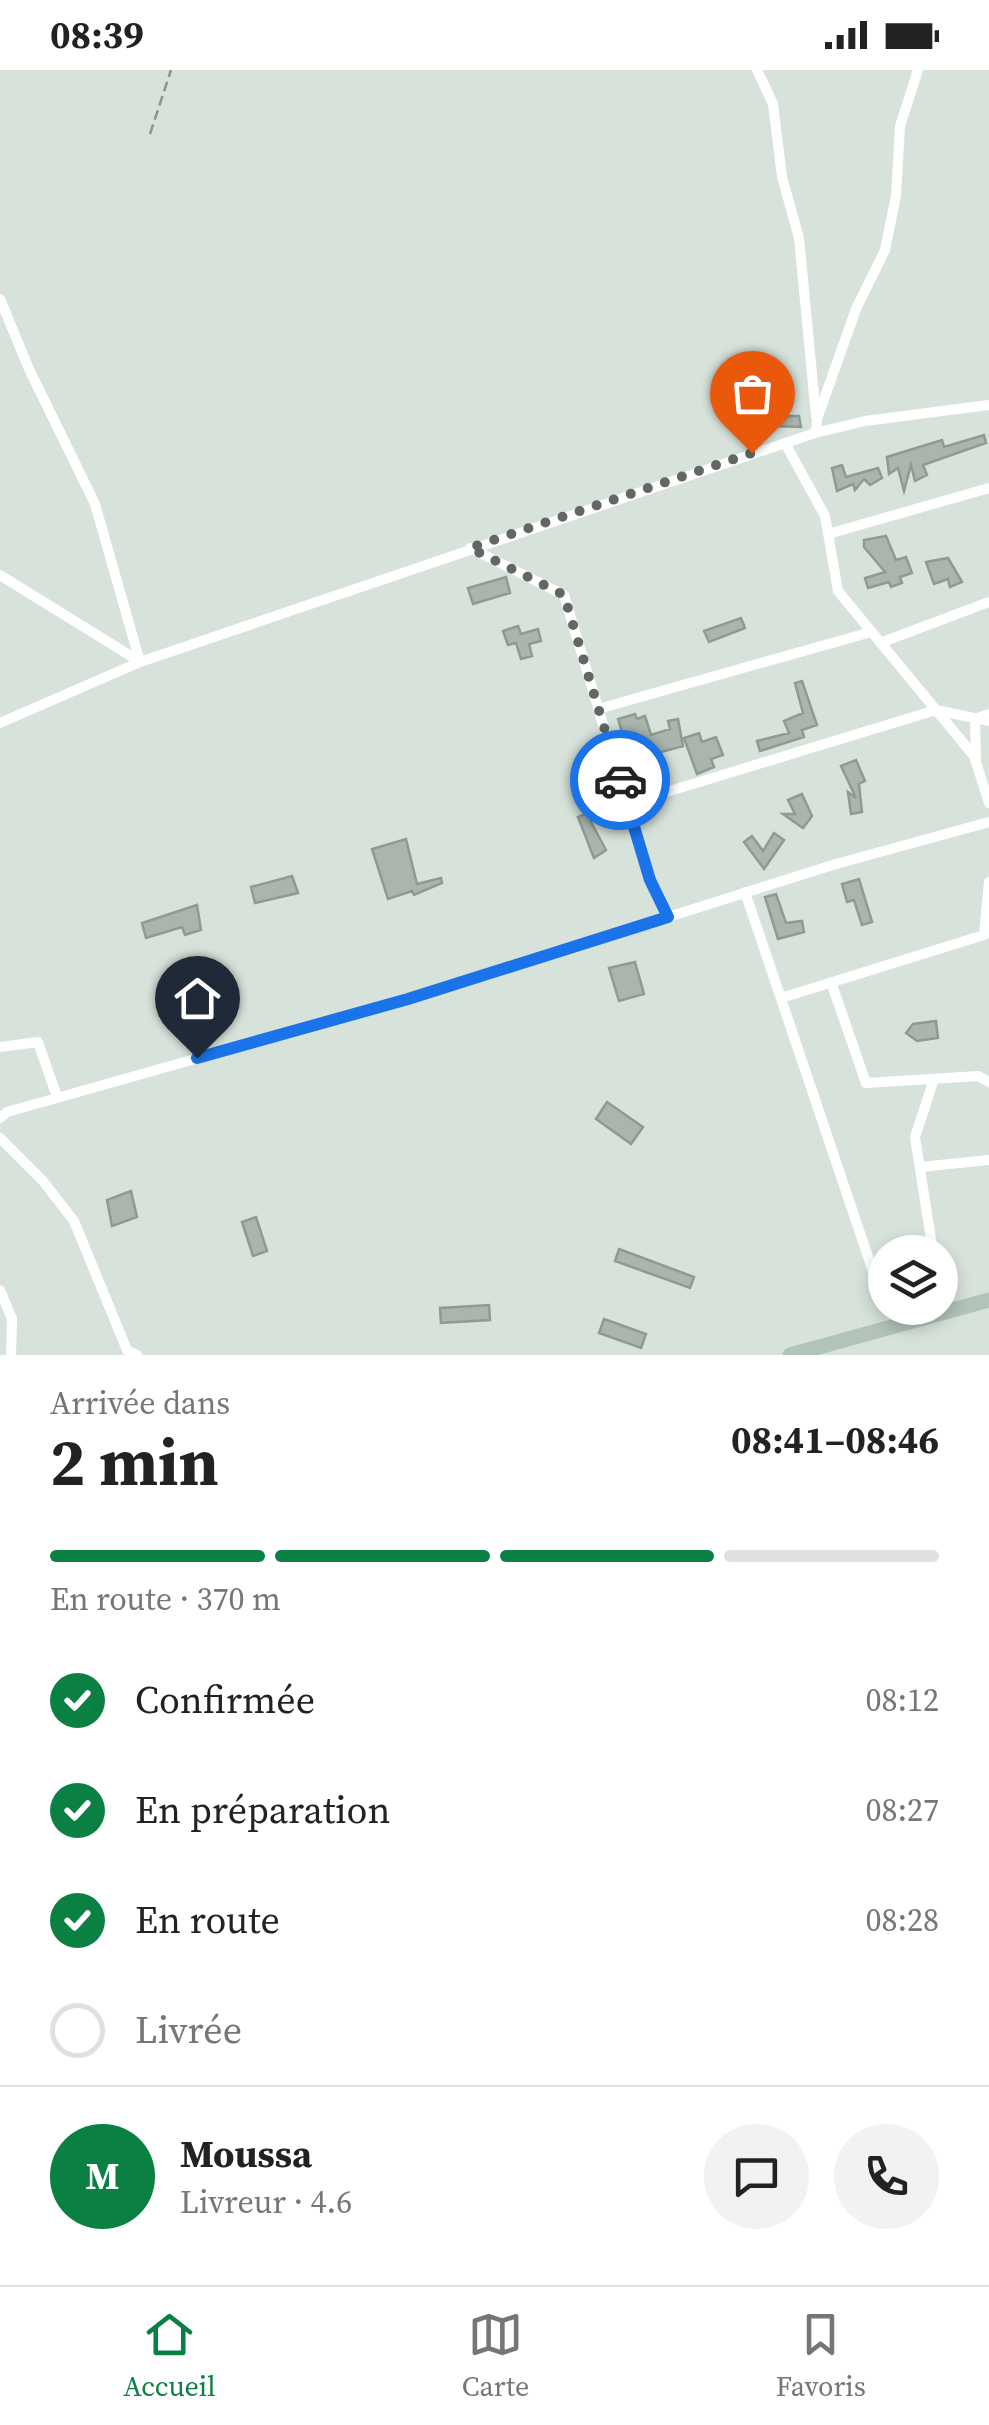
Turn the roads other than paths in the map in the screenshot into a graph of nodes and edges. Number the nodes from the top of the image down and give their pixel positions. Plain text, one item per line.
1 (757, 70) edge
2 (768, 70) edge
3 (918, 70) edge
4 (773, 104) junction
5 (0, 300) edge
6 (989, 405) edge
7 (817, 419) junction
8 (816, 433) junction
9 (785, 443) junction
10 (989, 488) edge
11 (828, 534) junction
12 (470, 548) junction
13 (0, 576) edge
14 (989, 602) edge
15 (871, 632) junction
16 (880, 643) junction
17 (140, 662) junction
18 (598, 708) junction
19 (936, 710) junction
20 (989, 717) edge
21 (975, 719) junction
22 (0, 723) edge
23 (976, 760) junction
24 (989, 803) edge
25 (627, 804) junction
26 (989, 822) edge
27 (989, 882) edge
28 (745, 892) junction
29 (668, 917) junction
30 (987, 937) edge
31 (831, 982) junction
32 (781, 998) junction
33 (0, 1047) edge
34 (978, 1076) junction
35 (934, 1079) junction
36 (989, 1082) edge
37 (989, 1092) edge
38 (57, 1098) junction
39 (0, 1118) edge
40 (0, 1138) edge
41 (989, 1160) edge
42 (920, 1167) junction
43 (930, 1235) edge
44 (868, 1256) edge
45 (0, 1290) edge
46 (989, 1300) edge
47 (958, 1303) edge
48 (896, 1325) edge
49 (892, 1327) joint
50 (10, 1355) edge
51 (137, 1355) edge
52 (790, 1355) edge

1 - 4 street
2 - 4 street
3 - 7 street
4 - 7 street
5 - 17 street
6 - 8 street
7 - 8 street
8 - 9 street
9 - 11 street
9 - 12 street
10 - 11 street
11 - 15 street
12 - 17 street
12 - 18 street
13 - 17 street
14 - 16 street
15 - 16 street
15 - 18 street
16 - 19 street
17 - 22 street
18 - 25 street
19 - 21 street
19 - 23 street
19 - 25 street
20 - 21 street
21 - 23 street
23 - 24 street
25 - 29 street
26 - 28 street
27 - 30 street
28 - 29 street
28 - 32 street
29 - 38 street
30 - 31 street
31 - 32 street
31 - 35 street
32 - 44 street
33 - 38 street
34 - 35 street
34 - 36 street
34 - 37 street
35 - 42 street
38 - 39 street
40 - 51 street
41 - 42 street
42 - 43 street
45 - 50 street
46 - 47 main road
48 - 49 main road
49 - 52 main road

